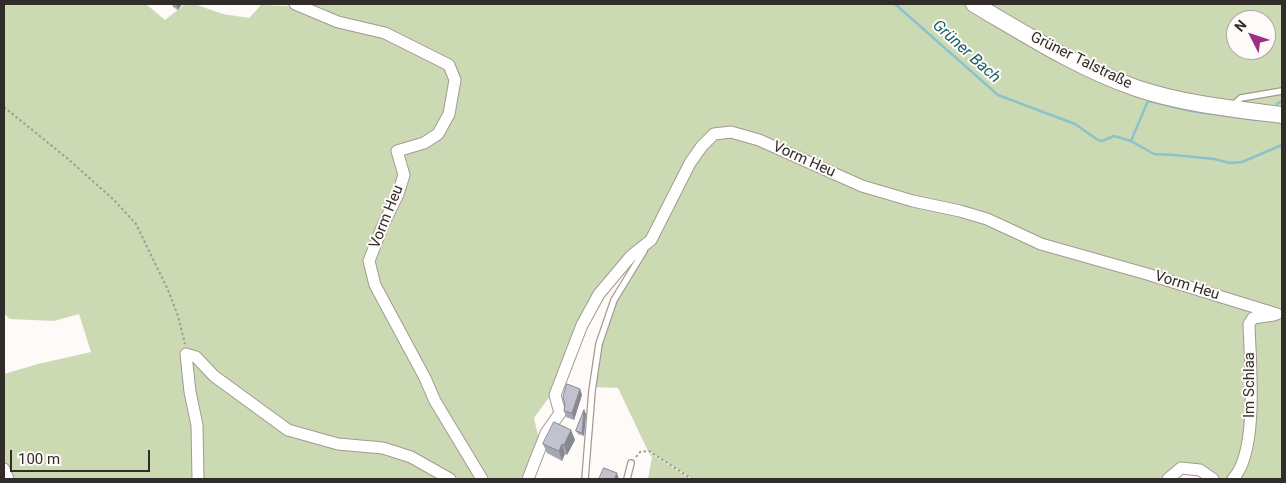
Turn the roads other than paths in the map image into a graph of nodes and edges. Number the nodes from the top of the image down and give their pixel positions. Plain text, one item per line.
1 (295, 4) edge
2 (974, 4) edge
3 (1282, 91) edge
4 (1230, 108) junction
5 (1282, 115) edge
6 (651, 240) junction
7 (1280, 315) edge
8 (631, 463) road end
9 (4, 470) edge
10 (8, 479) edge
11 (198, 479) edge
12 (450, 479) edge
13 (482, 479) edge
14 (528, 479) edge
15 (585, 479) edge
16 (627, 479) edge
17 (1168, 479) edge
18 (1213, 479) edge
19 (1233, 479) edge

1 - 13 street, Vorm Heu
2 - 4 main road, Grüner Talstraße
3 - 4 lane
4 - 5 main road, Grüner Talstraße
6 - 7 street, Vorm Heu
6 - 14 street, Vorm Heu
6 - 15 lane
7 - 19 street, Im Schlaa
8 - 16 lane
9 - 10 street
11 - 12 street
17 - 18 street

